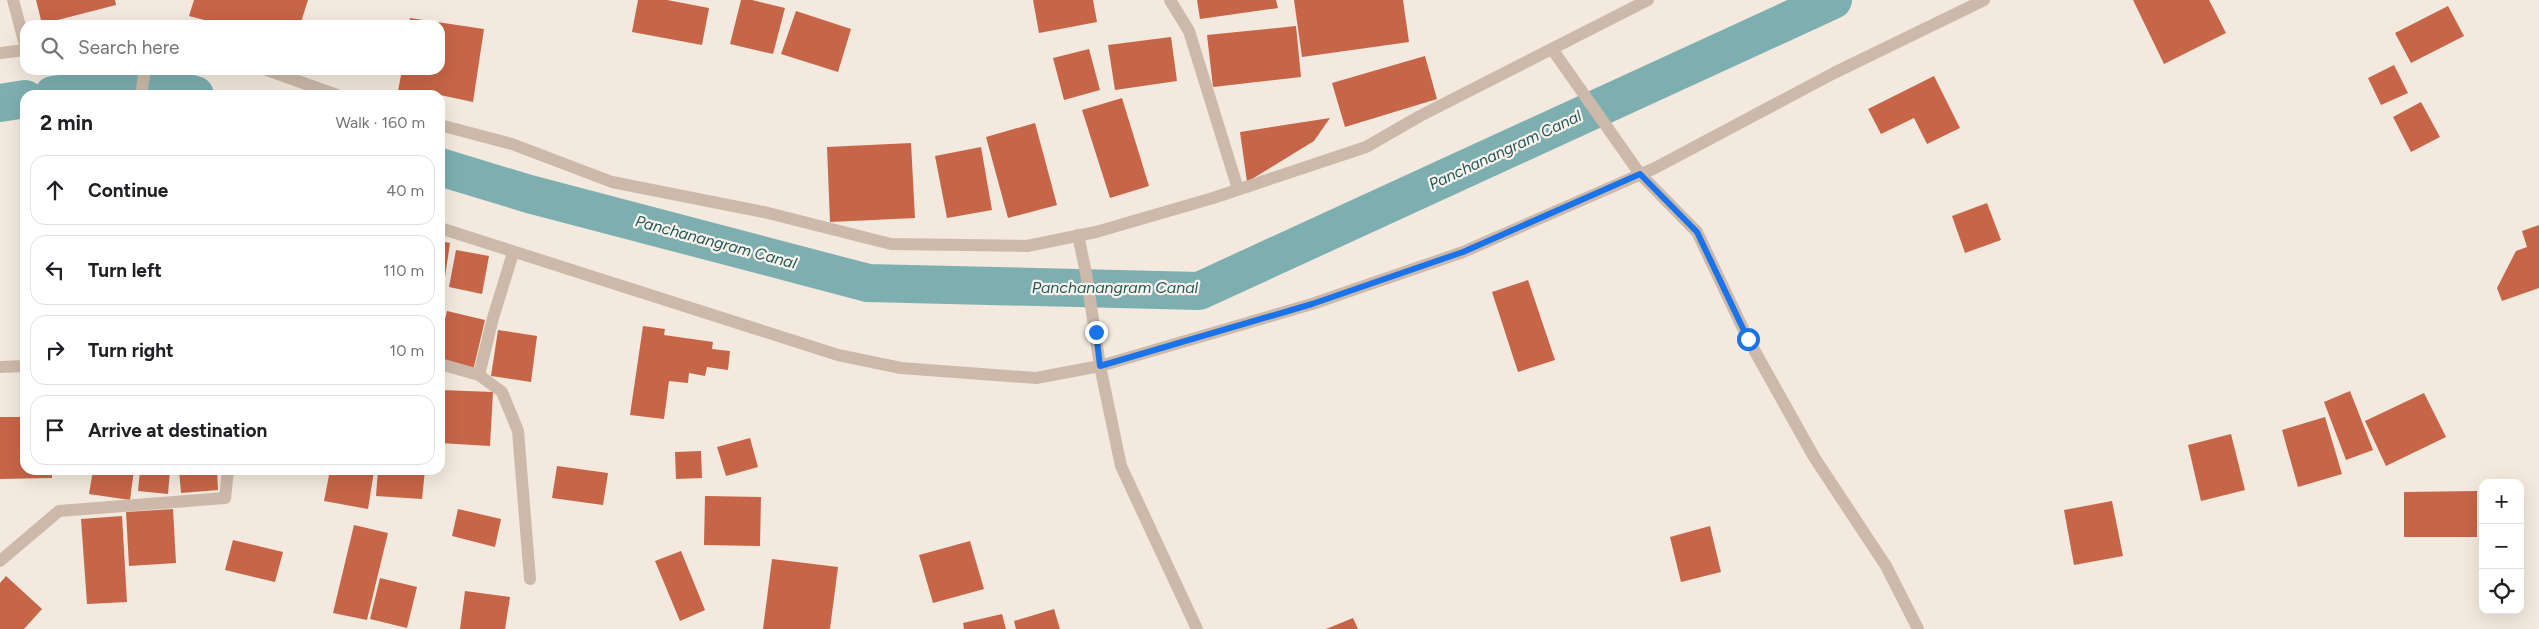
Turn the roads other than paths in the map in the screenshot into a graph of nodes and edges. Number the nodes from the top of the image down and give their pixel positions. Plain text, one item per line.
1 (13, 0) edge
2 (1170, 0) edge
3 (1648, 0) edge
4 (1984, 0) edge
5 (20, 26) edge
6 (1552, 49) junction
7 (20, 50) edge
8 (0, 52) edge
9 (144, 75) edge
10 (281, 75) edge
11 (142, 90) edge
12 (323, 90) edge
13 (445, 126) edge
14 (1640, 174) junction
15 (1238, 190) junction
16 (445, 229) edge
17 (1078, 235) junction
18 (513, 253) junction
19 (445, 365) edge
20 (20, 366) edge
21 (1100, 366) junction
22 (0, 367) edge
23 (479, 375) junction
24 (227, 475) edge
25 (0, 561) edge
26 (530, 579) dead end
27 (1197, 629) edge
28 (1918, 629) edge

1 - 5 street
2 - 15 street
3 - 6 street
4 - 14 street
6 - 14 street
6 - 15 street
7 - 8 street
9 - 11 street
10 - 12 street
13 - 17 street
14 - 21 street
14 - 28 street
15 - 17 street
16 - 18 street
17 - 21 street
18 - 21 street
18 - 23 street
19 - 23 street
20 - 22 street
21 - 27 street
23 - 26 street
24 - 25 street

